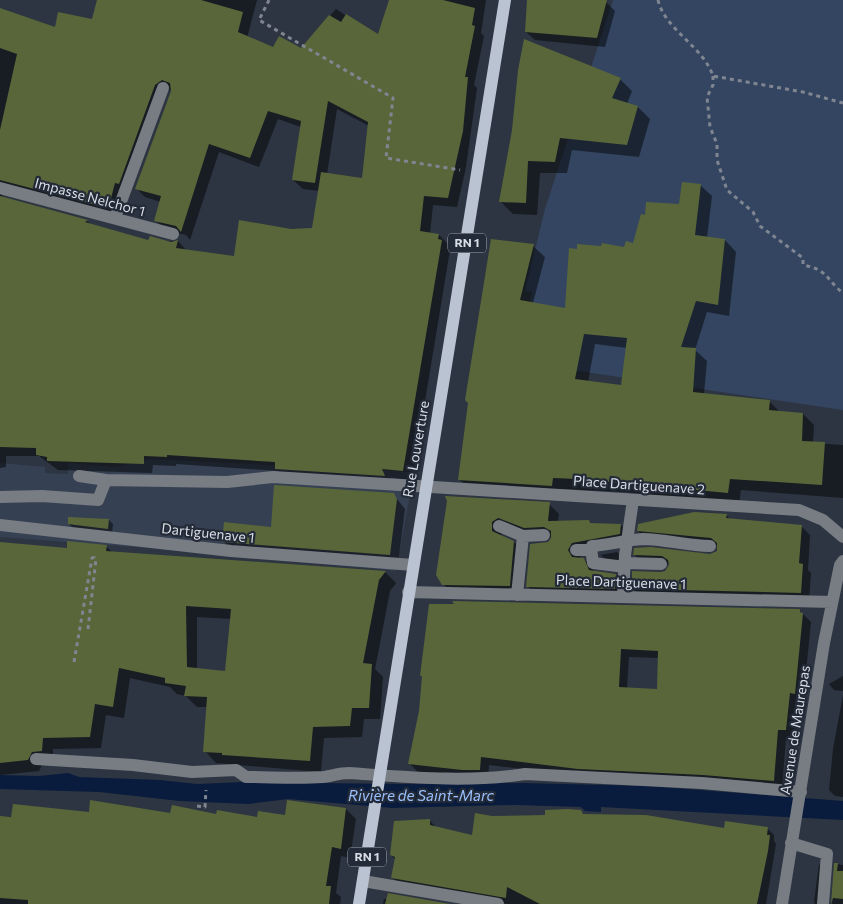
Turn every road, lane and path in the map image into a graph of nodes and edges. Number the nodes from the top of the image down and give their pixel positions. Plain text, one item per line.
1 (269, 0) edge
2 (505, 0) edge
3 (658, 0) edge
4 (713, 76) junction
5 (163, 88) dead end
6 (843, 104) edge
7 (478, 173) junction
8 (0, 188) edge
9 (115, 218) junction
10 (173, 234) dead end
11 (843, 293) edge
12 (79, 476) dead end
13 (106, 480) junction
14 (425, 486) junction
15 (0, 497) edge
16 (633, 500) junction
17 (0, 525) edge
18 (499, 526) dead end
19 (544, 535) dead end
20 (523, 536) junction
21 (843, 538) edge
22 (627, 541) junction
23 (710, 546) dead end
24 (591, 548) junction
25 (576, 550) dead end
26 (843, 561) edge
27 (661, 564) dead end
28 (413, 565) junction
29 (625, 565) junction
30 (408, 592) junction
31 (517, 595) junction
32 (623, 597) junction
33 (832, 602) junction
34 (88, 628) dead end
35 (74, 662) dead end
36 (36, 759) dead end
37 (379, 780) junction
38 (800, 794) junction
39 (205, 804) dead end
40 (197, 806) dead end
41 (791, 843) junction
42 (363, 881) junction
43 (359, 904) edge
44 (498, 904) edge
45 (782, 904) edge
46 (823, 904) edge

1 - 7 path
2 - 7 main road, Rue Louverture / RN 1
3 - 4 path
4 - 6 path
4 - 11 path
5 - 9 street
7 - 14 main road, Rue Louverture / RN 1
8 - 9 street, Impasse Nelchor 1
9 - 10 street, Impasse Nelchor 1
12 - 13 street, Place Dartiguenave 2
13 - 14 street, Place Dartiguenave 2
13 - 15 street
14 - 16 street, Place Dartiguenave 2
14 - 28 main road, Rue Louverture / RN 1
16 - 21 street, Place Dartiguenave 2
16 - 22 street
17 - 28 street, Dartiguenave 1
18 - 20 street
19 - 20 street
20 - 31 street
22 - 23 street
22 - 24 street
22 - 29 street
24 - 25 street
24 - 29 street
26 - 33 street, Avenue de Maurepas
27 - 29 street
28 - 30 main road, Rue Louverture / RN 1
29 - 32 street
30 - 31 street, Place Dartiguenave 1
30 - 37 main road, Rue Louverture / RN 1
31 - 32 street, Place Dartiguenave 1
32 - 33 street, Place Dartiguenave 1
33 - 38 street, Avenue de Maurepas
34 - 35 path
36 - 37 street
37 - 38 street
37 - 42 main road, Rue Louverture / RN 1
38 - 41 street, Avenue de Maurepas
39 - 40 path
41 - 45 street, Avenue de Maurepas
41 - 46 street
42 - 43 main road, Rue Louverture / RN 1
42 - 44 street

